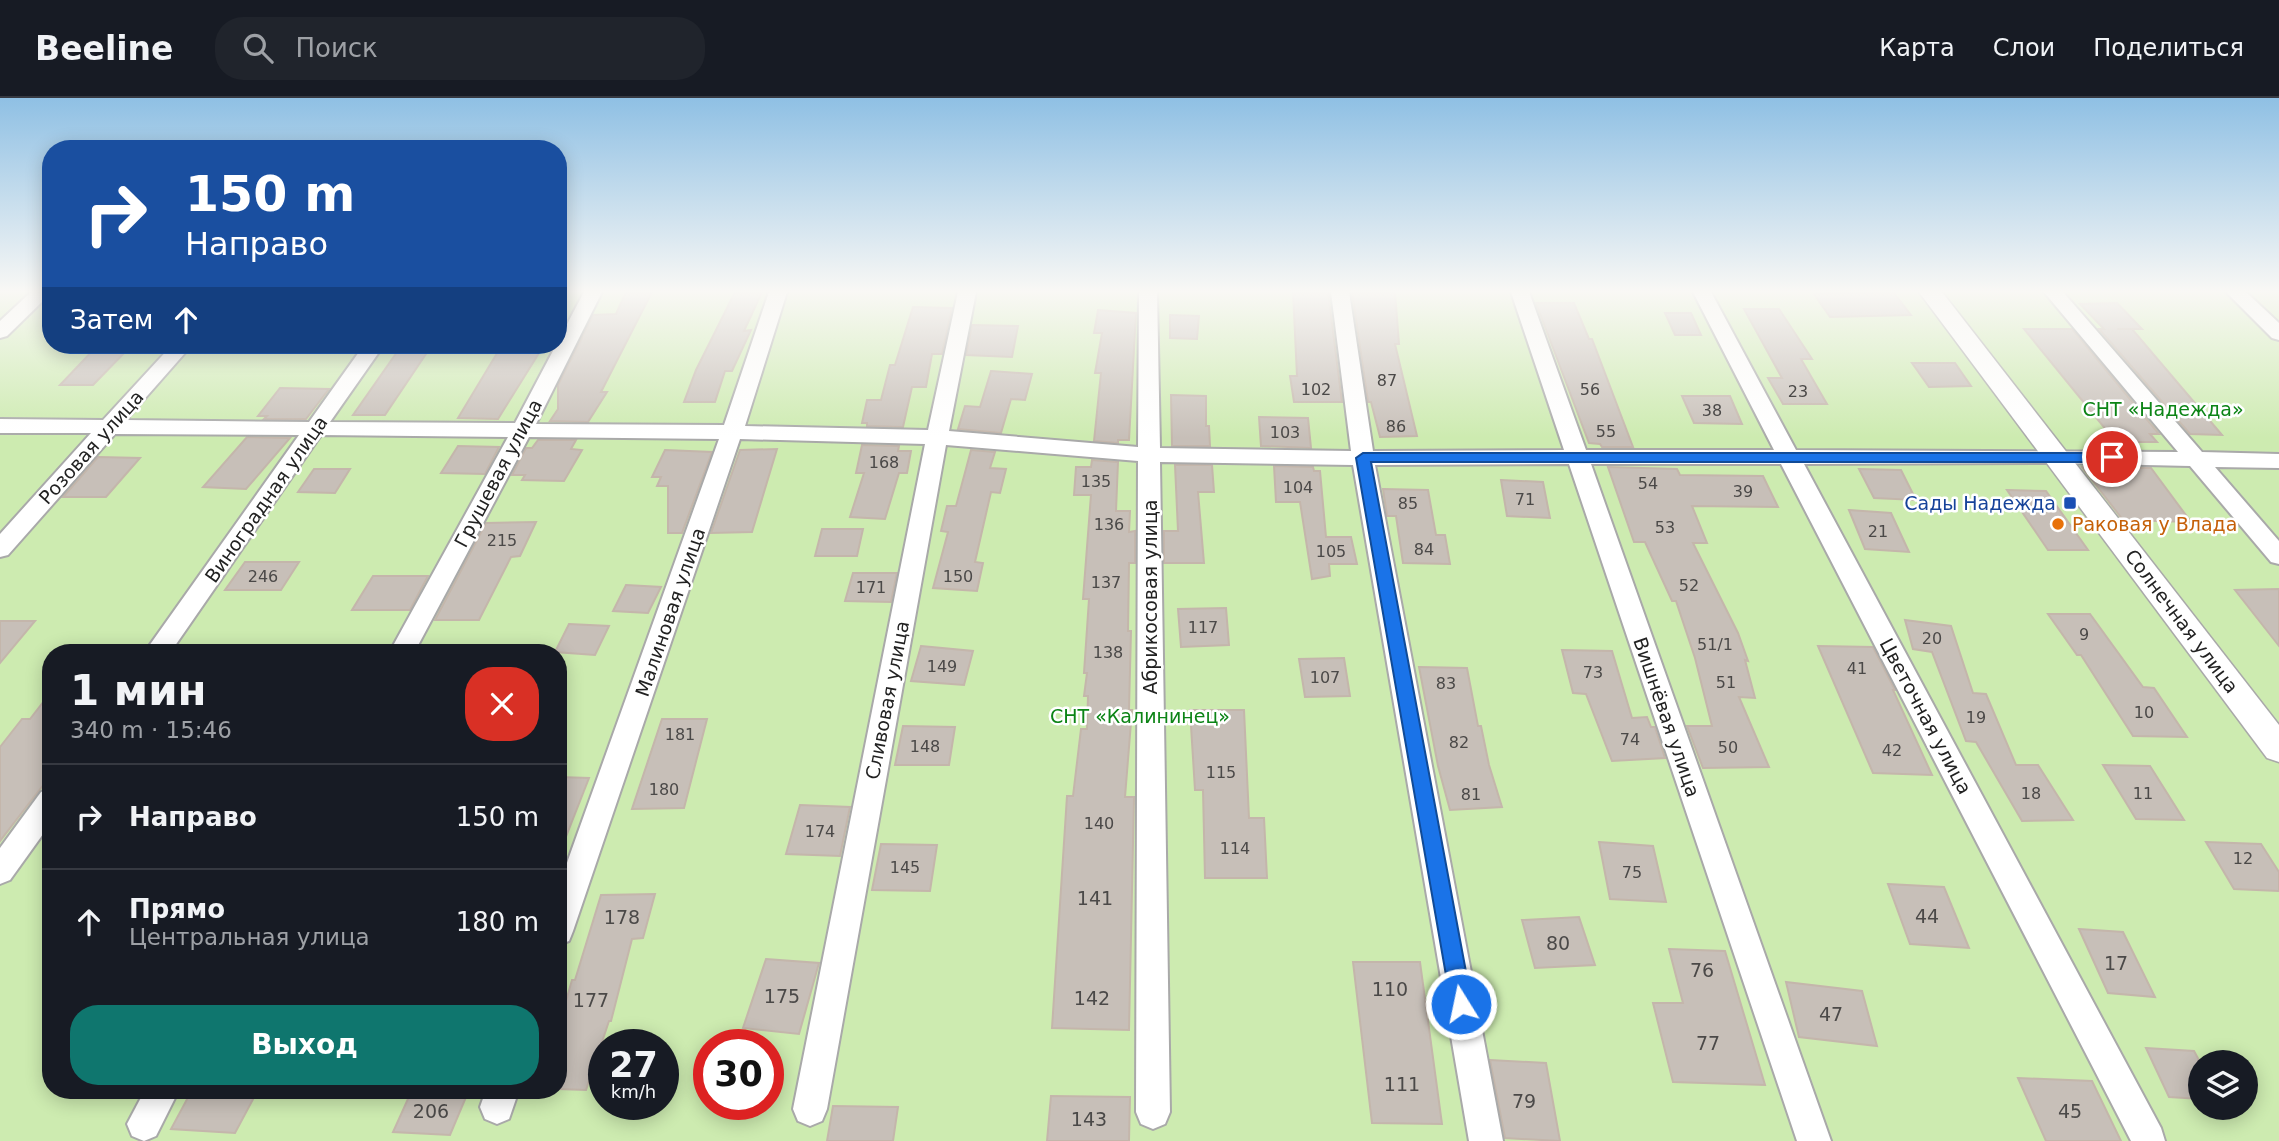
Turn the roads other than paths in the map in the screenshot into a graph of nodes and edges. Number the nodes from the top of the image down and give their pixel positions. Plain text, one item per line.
1 (762, 341) edge
2 (957, 341) edge
3 (1148, 341) edge
4 (1347, 341) edge
5 (1537, 341) edge
6 (1728, 341) edge
7 (1968, 341) edge
8 (2094, 341) edge
9 (174, 354) edge
10 (368, 354) edge
11 (561, 354) edge
12 (0, 426) edge
13 (108, 427) junction
14 (317, 428) junction
15 (522, 430) junction
16 (732, 432) junction
17 (937, 437) junction
18 (1149, 455) junction
19 (2057, 456) junction
20 (1576, 457) junction
21 (1789, 457) junction
22 (1363, 458) junction
23 (2195, 460) junction
24 (2279, 461) edge
25 (0, 549) edge
26 (2279, 556) edge
27 (162, 644) edge
28 (406, 644) edge
29 (2279, 749) edge
30 (42, 813) edge
31 (0, 871) edge
32 (567, 905) edge
33 (158, 1099) edge
34 (810, 1109) dead end
35 (1153, 1112) dead end
36 (144, 1124) dead end
37 (2149, 1140) edge
38 (1486, 1141) edge
39 (1814, 1141) edge

1 - 16 street, Малиновая улица
2 - 17 street, Сливовая улица
3 - 18 street, Абрикосовая улица
4 - 22 street
5 - 20 street, Вишнёвая улица
6 - 21 street, Цветочная улица
7 - 19 street, Солнечная улица
8 - 23 street
9 - 13 street, Розовая улица
10 - 14 street, Виноградная улица
11 - 15 street, Грушевая улица
12 - 13 street
13 - 14 street
13 - 25 street, Розовая улица
14 - 15 street
14 - 27 street, Виноградная улица
15 - 16 street
15 - 28 street, Грушевая улица
16 - 17 street
16 - 32 street, Малиновая улица
17 - 18 street
17 - 34 street, Сливовая улица
18 - 22 street
18 - 35 street, Абрикосовая улица
19 - 21 street
19 - 23 street
19 - 29 street, Солнечная улица
20 - 21 street
20 - 22 street
20 - 39 street, Вишнёвая улица
21 - 37 street, Цветочная улица
22 - 38 street
23 - 24 street
23 - 26 street
30 - 31 street
33 - 36 street

